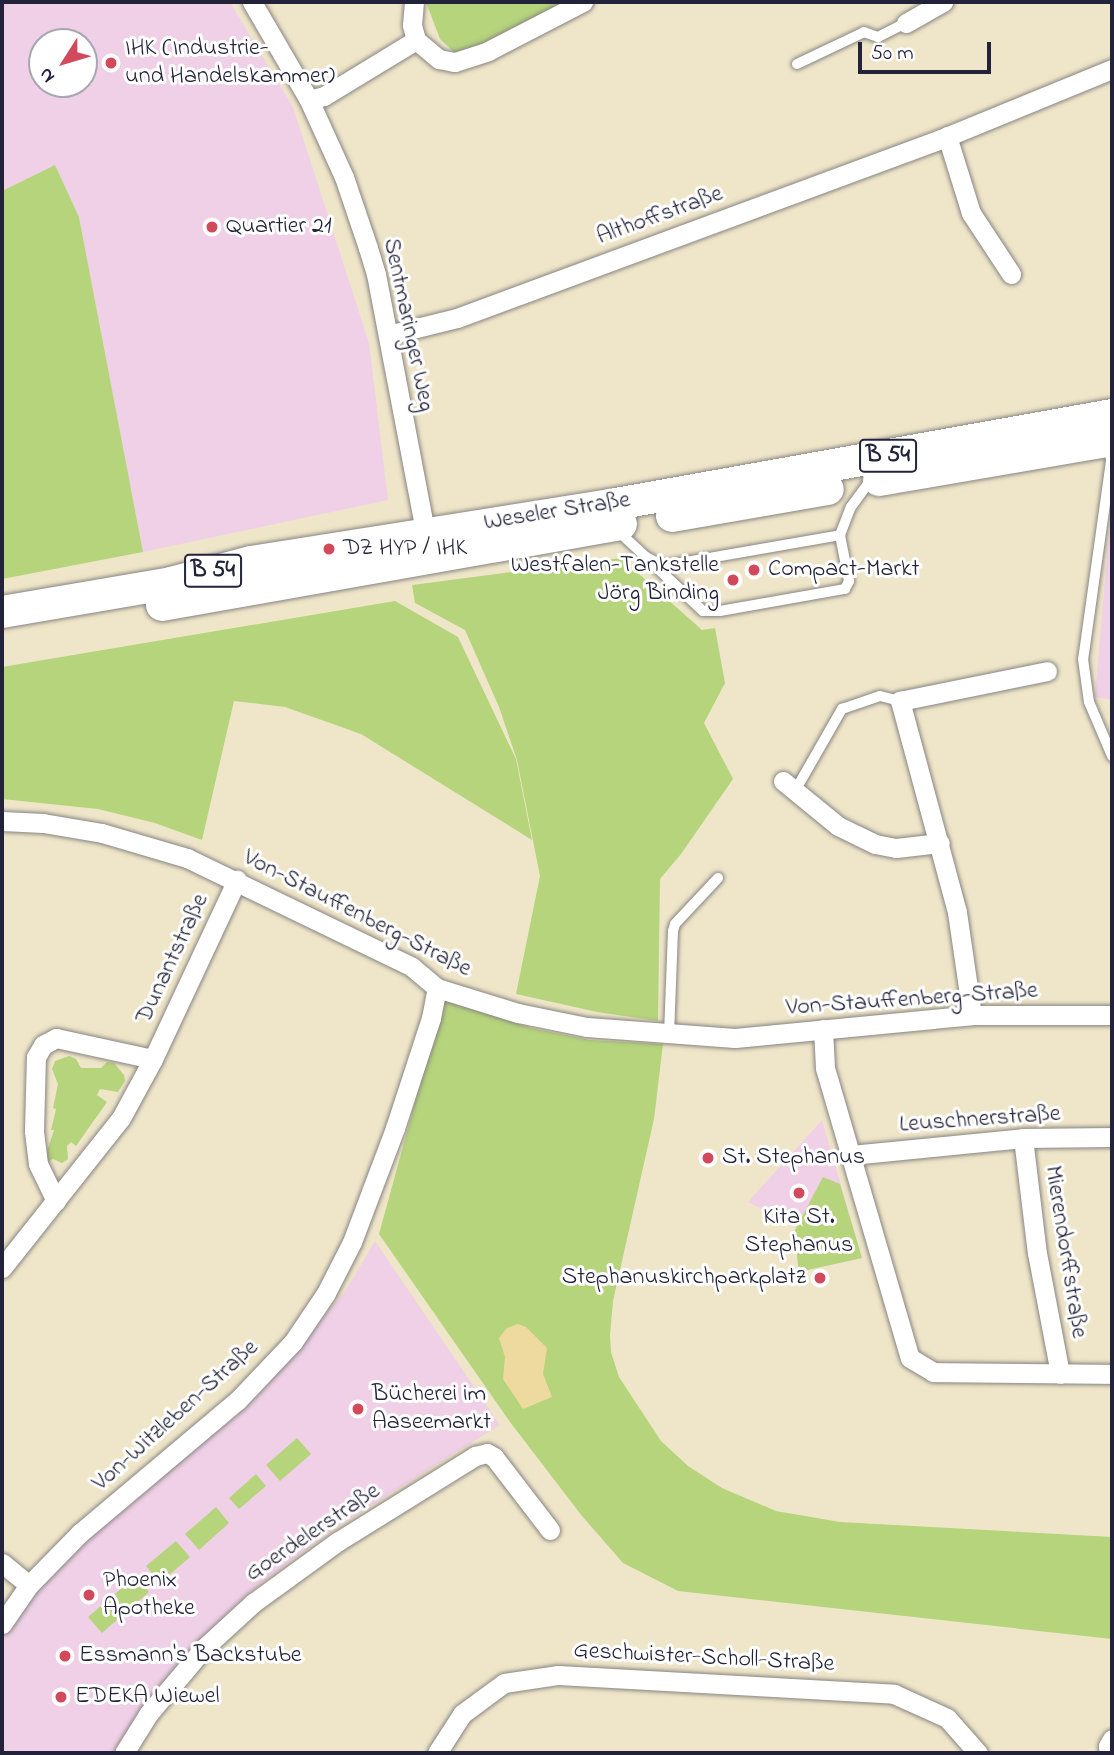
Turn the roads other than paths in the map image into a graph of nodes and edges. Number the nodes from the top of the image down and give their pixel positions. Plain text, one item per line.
1 (252, 2) edge
2 (414, 2) edge
3 (583, 2) edge
4 (943, 2) edge
5 (906, 23) joint
6 (416, 40) junction
7 (797, 64) dead end
8 (1112, 69) edge
9 (309, 100) junction
10 (947, 136) junction
11 (1011, 274) dead end
12 (388, 335) junction
13 (1111, 432) edge
14 (870, 481) junction
15 (613, 526) junction
16 (840, 535) junction
17 (428, 545) junction
18 (646, 557) junction
19 (2, 612) edge
20 (2, 632) edge
21 (1047, 671) dead end
22 (900, 701) junction
23 (1112, 757) edge
24 (789, 786) joint
25 (2, 821) edge
26 (940, 843) junction
27 (718, 878) dead end
28 (237, 880) junction
29 (437, 988) junction
30 (1112, 1015) edge
31 (972, 1016) junction
32 (823, 1029) junction
33 (669, 1036) junction
34 (153, 1059) junction
35 (1023, 1138) junction
36 (1112, 1138) edge
37 (851, 1155) junction
38 (56, 1201) junction
39 (2, 1268) edge
40 (1060, 1374) junction
41 (1112, 1374) edge
42 (550, 1530) dead end
43 (2, 1563) edge
44 (29, 1585) junction
45 (2, 1624) edge
46 (1112, 1739) edge
47 (124, 1753) edge
48 (438, 1753) edge
49 (978, 1753) edge
50 (1109, 1753) edge

1 - 9 street, Sentmaringer Weg
2 - 6 street
3 - 6 street
4 - 5 street
5 - 7 lane
6 - 9 street
8 - 10 street, Althoffstraße
9 - 12 street, Sentmaringer Weg
10 - 11 street
10 - 12 street, Althoffstraße
12 - 17 street, Sentmaringer Weg
13 - 14 main road, Weseler Straße / B 54
13 - 17 main road, Weseler Straße / B 54
13 - 23 lane
14 - 15 main road, Weseler Straße / B 54
14 - 16 lane
15 - 17 main road, Weseler Straße / B 54
15 - 18 lane
16 - 18 lane
16 - 18 lane
17 - 19 main road, Weseler Straße / B 54
17 - 20 main road, Weseler Straße / B 54
21 - 22 street
22 - 24 lane
22 - 26 street
24 - 26 street
25 - 28 street, Von-Stauffenberg-Straße
26 - 31 street
27 - 33 lane
28 - 29 street, Von-Stauffenberg-Straße
28 - 34 street, Dunantstraße
29 - 33 street, Von-Stauffenberg-Straße
29 - 44 street, Von-Witzleben-Straße
30 - 31 street, Von-Stauffenberg-Straße
31 - 32 street, Von-Stauffenberg-Straße
32 - 33 street, Von-Stauffenberg-Straße
32 - 37 street, Mierendorffstraße
34 - 38 street, Dunantstraße
34 - 38 street, Dunantstraße
35 - 36 street, Leuschnerstraße
35 - 37 street, Leuschnerstraße
35 - 40 street, Mierendorffstraße
37 - 40 street, Mierendorffstraße
38 - 39 street, Dunantstraße
40 - 41 street, Mierendorffstraße
42 - 47 street, Goerdelerstraße
43 - 44 street
44 - 45 street, Von-Witzleben-Straße
46 - 50 street
48 - 49 street, Geschwister-Scholl-Straße

